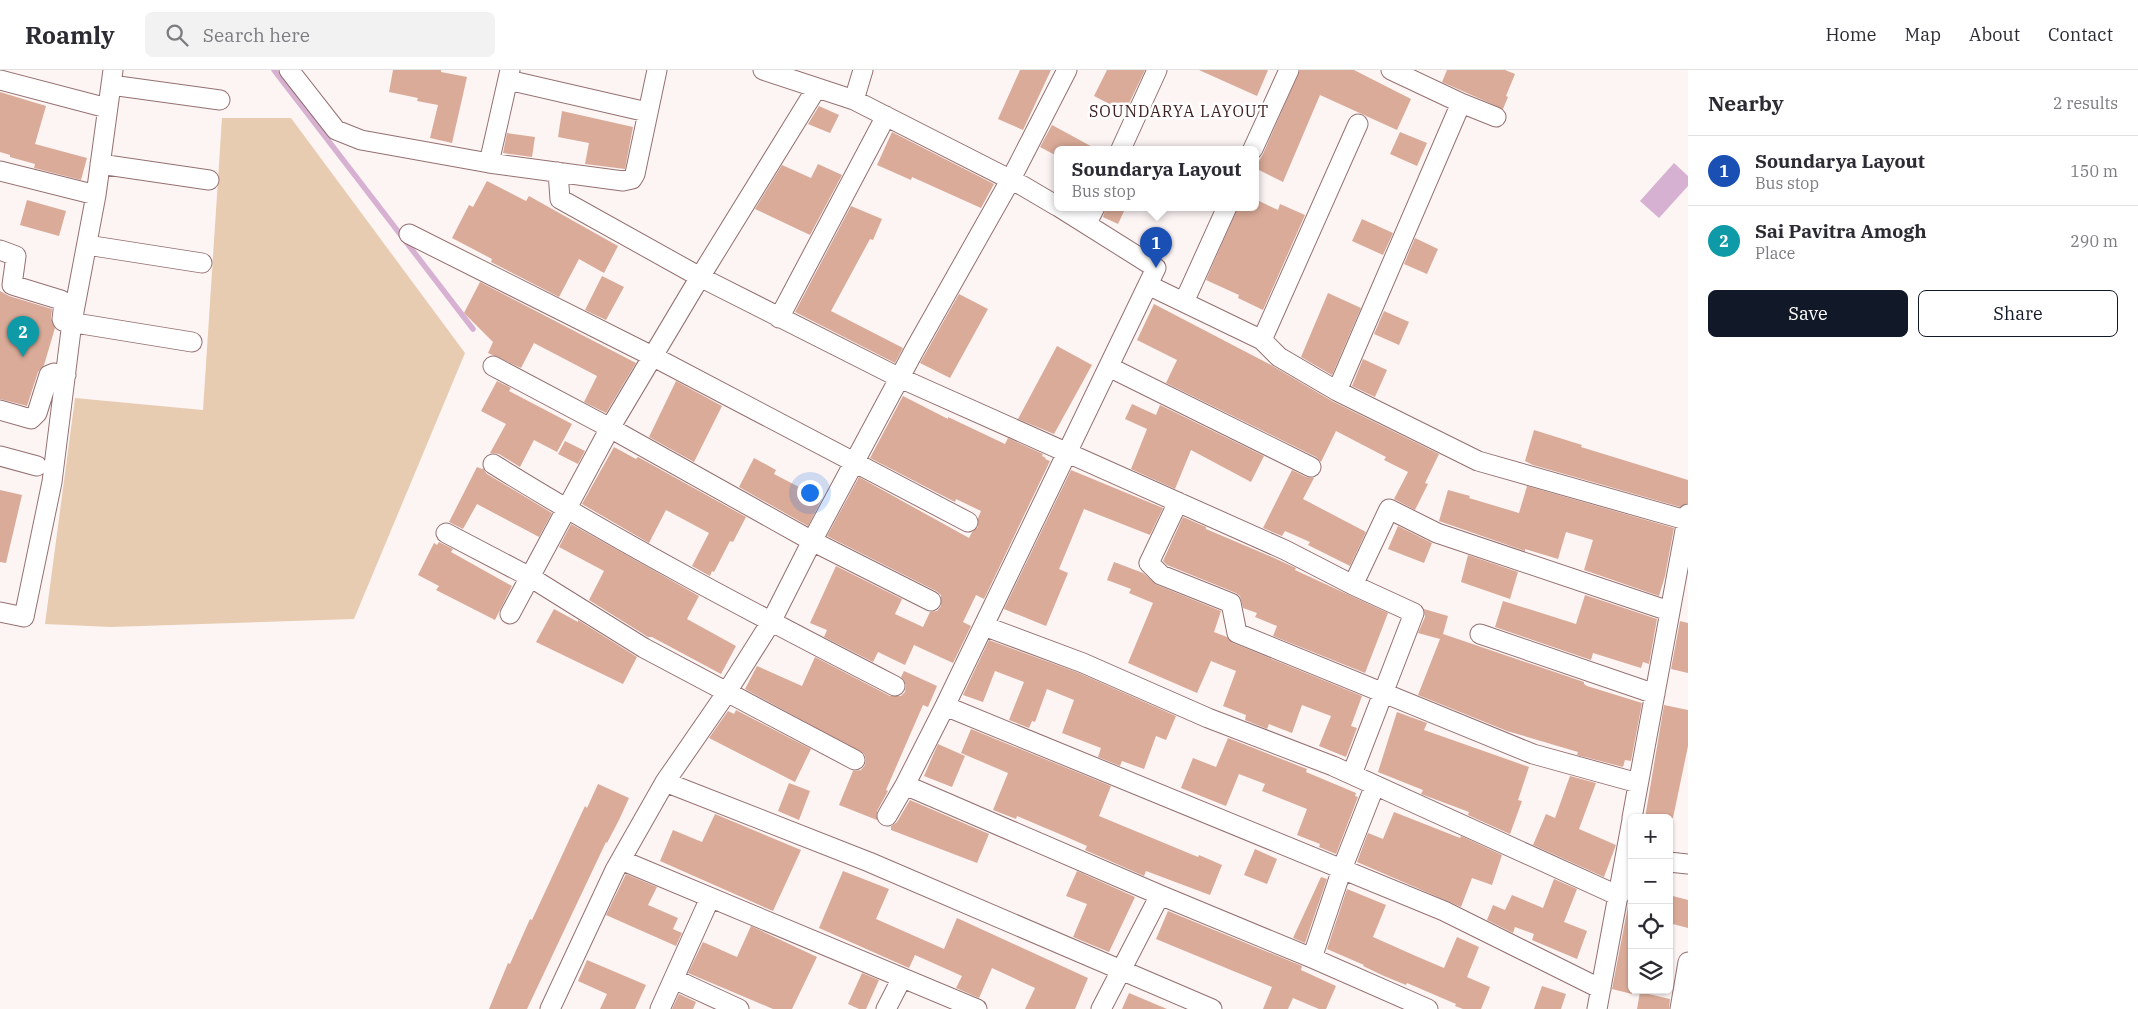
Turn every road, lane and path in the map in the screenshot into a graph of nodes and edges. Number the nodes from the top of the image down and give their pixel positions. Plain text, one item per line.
1 (289, 70) edge
2 (657, 70) edge
3 (763, 70) edge
4 (863, 70) edge
5 (1067, 70) edge
6 (1157, 70) edge
7 (1289, 70) edge
8 (1391, 70) edge
9 (509, 75) edge
10 (112, 77) edge
11 (0, 80) edge
12 (816, 89) junction
13 (220, 100) dead end
14 (854, 100) junction
15 (1462, 103) junction
16 (107, 108) junction
17 (648, 112) junction
18 (886, 116) junction
19 (1496, 117) dead end
20 (1358, 124) dead end
21 (1122, 146) edge
22 (1254, 146) edge
23 (489, 163) junction
24 (100, 164) junction
25 (0, 171) edge
26 (558, 172) junction
27 (1011, 179) junction
28 (209, 180) dead end
29 (96, 195) junction
30 (1054, 204) edge
31 (1076, 211) edge
32 (1225, 211) edge
33 (1091, 215) edge
34 (409, 234) dead end
35 (87, 245) junction
36 (0, 250) edge
37 (202, 263) dead end
38 (700, 278) junction
39 (1148, 285) junction
40 (1184, 302) junction
41 (779, 318) junction
42 (72, 322) junction
43 (1262, 340) junction
44 (192, 342) dead end
45 (654, 357) junction
46 (493, 366) dead end
47 (1109, 367) junction
48 (66, 375) junction
49 (900, 378) junction
50 (1337, 391) junction
51 (0, 410) edge
52 (610, 428) junction
53 (1067, 452) junction
54 (0, 456) edge
55 (493, 464) dead end
56 (855, 464) junction
57 (37, 466) dead end
58 (1311, 467) dead end
59 (1178, 502) junction
60 (566, 510) junction
61 (1687, 517) edge
62 (968, 522) dead end
63 (446, 533) dead end
64 (812, 541) junction
65 (530, 578) junction
66 (1353, 585) junction
67 (932, 601) dead end
68 (1669, 611) junction
69 (0, 612) edge
70 (510, 614) dead end
71 (771, 622) junction
72 (984, 626) junction
73 (1480, 634) dead end
74 (895, 686) dead end
75 (726, 693) junction
76 (1383, 694) junction
77 (1655, 694) junction
78 (945, 706) junction
79 (855, 760) dead end
80 (1352, 774) junction
81 (665, 782) junction
82 (1638, 783) junction
83 (905, 785) junction
84 (1375, 785) junction
85 (1633, 814) edge
86 (887, 816) dead end
87 (1628, 859) edge
88 (621, 860) junction
89 (1673, 862) edge
90 (1688, 864) edge
91 (1342, 869) junction
92 (1160, 895) junction
93 (1619, 896) junction
94 (710, 898) junction
95 (1312, 958) junction
96 (1688, 962) edge
97 (1121, 970) junction
98 (902, 978) junction
99 (674, 979) junction
100 (1601, 989) junction
101 (550, 1009) edge
102 (660, 1009) edge
103 (738, 1009) edge
104 (886, 1009) edge
105 (977, 1009) edge
106 (1101, 1009) edge
107 (1212, 1009) edge
108 (1428, 1009) edge
109 (1597, 1009) edge
110 (1680, 1009) edge

1 - 23 street
2 - 17 street
3 - 12 street
4 - 14 street
5 - 27 street
6 - 21 street
7 - 22 street
8 - 15 street
9 - 17 street
9 - 23 street
10 - 13 street
10 - 16 street
11 - 16 street
12 - 14 street
12 - 38 street
14 - 18 street
15 - 19 street
15 - 50 street
16 - 24 street
17 - 26 street
18 - 27 street
18 - 41 street
20 - 43 street
23 - 26 street
24 - 28 street
24 - 29 street
25 - 29 street
26 - 38 street
27 - 30 street
27 - 49 street
29 - 35 street
31 - 33 street
32 - 40 street
33 - 39 street
34 - 45 street
35 - 37 street
35 - 42 street
36 - 42 street
38 - 41 street
38 - 45 street
39 - 40 street
39 - 47 street
40 - 43 street
41 - 49 street
42 - 44 street
42 - 48 street
43 - 50 street
45 - 52 street
45 - 56 street
46 - 52 street
47 - 53 street
47 - 58 street
48 - 51 street
48 - 69 street
49 - 53 street
49 - 56 street
50 - 61 street
52 - 60 street
52 - 64 street
53 - 59 street
53 - 72 street
54 - 57 street
55 - 60 street
56 - 62 street
56 - 64 street
59 - 66 street
59 - 76 street
60 - 65 street
60 - 71 street
61 - 68 street
63 - 65 street
64 - 67 street
64 - 71 street
65 - 70 street
65 - 75 street
66 - 68 street
66 - 76 street
68 - 77 street
71 - 74 street
71 - 75 street
72 - 78 street
72 - 80 street
73 - 77 street
75 - 79 street
75 - 81 street
76 - 80 street
76 - 82 street
77 - 82 street
78 - 83 street
78 - 91 street
80 - 84 street
81 - 88 street
81 - 97 street
82 - 85 street
83 - 86 street
83 - 92 street
84 - 91 street
84 - 93 street
87 - 93 street
88 - 94 street
88 - 101 street
89 - 90 street
91 - 95 street
91 - 100 street
92 - 95 street
92 - 97 street
93 - 100 street
94 - 98 street
94 - 99 street
95 - 108 street
96 - 110 street
97 - 106 street
97 - 107 street
98 - 104 street
98 - 105 street
99 - 102 street
99 - 103 street
100 - 109 street

